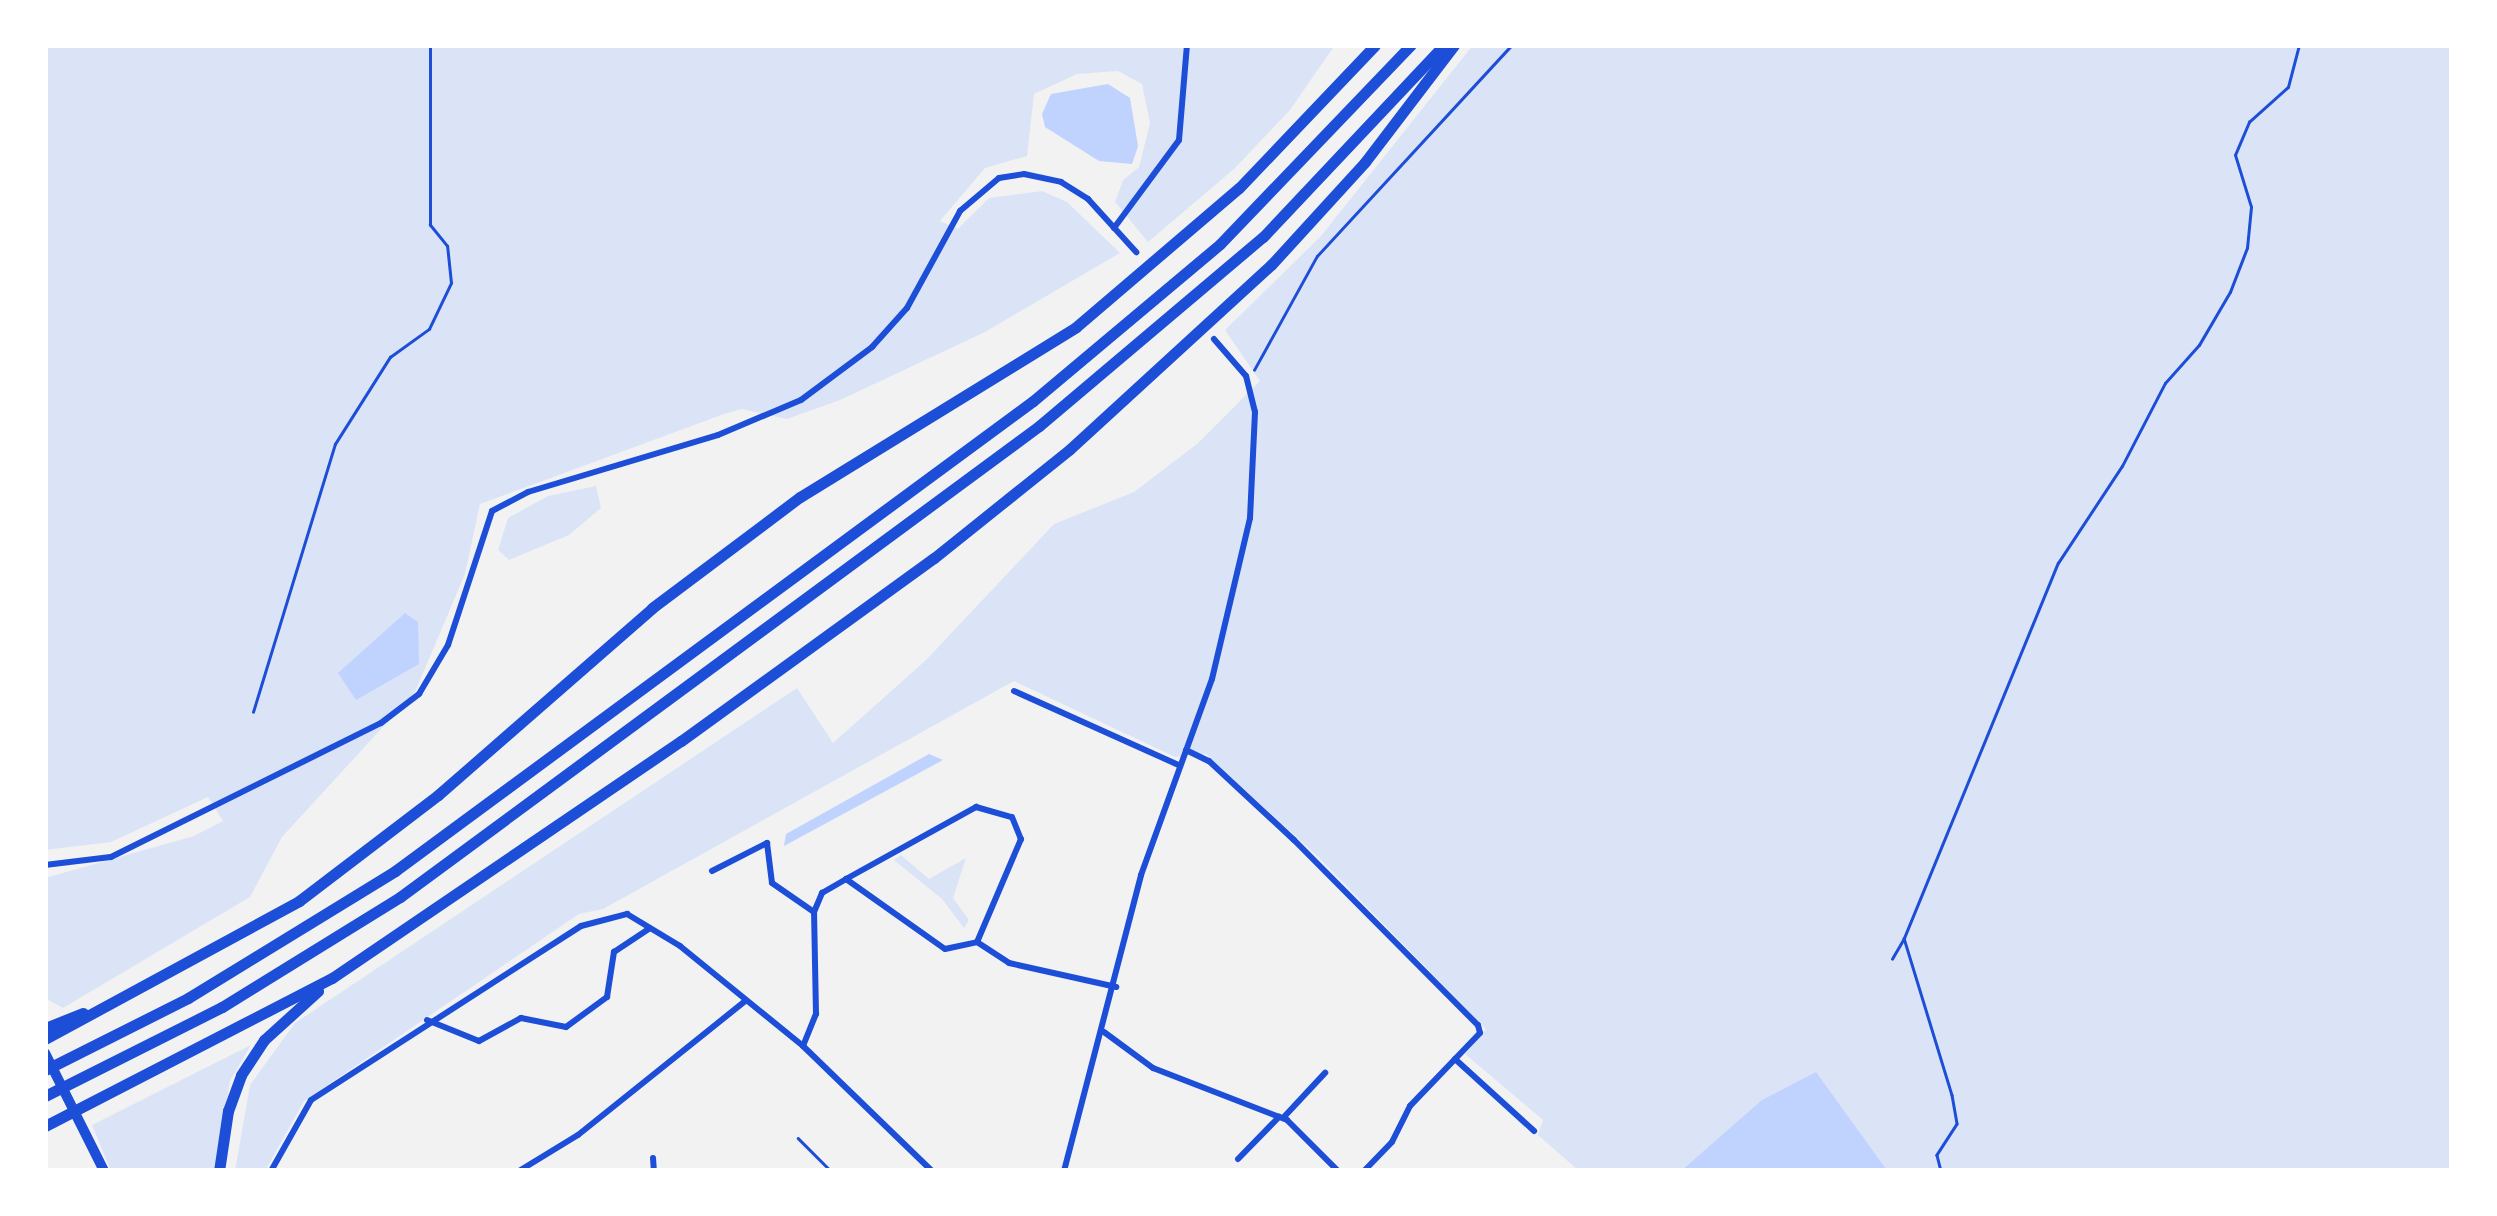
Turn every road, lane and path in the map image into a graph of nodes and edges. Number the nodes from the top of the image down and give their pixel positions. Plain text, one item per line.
1 (430, 45) edge
2 (1187, 45) edge
3 (1375, 45) edge
4 (1410, 45) edge
5 (1444, 45) edge
6 (1454, 45) edge
7 (1512, 45) edge
8 (2300, 45) edge
9 (1114, 228) junction
10 (1136, 252) dead end
11 (1214, 339) dead end
12 (1246, 376) junction
13 (1014, 691) dead end
14 (253, 712) dead end
15 (1186, 750) junction
16 (1179, 765) junction
17 (45, 865) edge
18 (712, 871) dead end
19 (846, 879) junction
20 (814, 912) junction
21 (651, 928) junction
22 (1904, 938) junction
23 (977, 942) junction
24 (1892, 959) dead end
25 (332, 978) junction
26 (1116, 987) junction
27 (148, 988) junction
28 (745, 1000) junction
29 (428, 1020) junction
30 (45, 1028) edge
31 (1104, 1032) junction
32 (45, 1039) edge
33 (803, 1046) junction
34 (45, 1053) edge
35 (1455, 1059) junction
36 (45, 1068) edge
37 (1325, 1073) dead end
38 (45, 1096) edge
39 (1281, 1118) junction
40 (45, 1126) edge
41 (1534, 1132) dead end
42 (798, 1138) dead end
43 (91, 1151) junction
44 (652, 1158) dead end
45 (1238, 1158) dead end
46 (100, 1171) edge
47 (219, 1171) edge
48 (272, 1171) edge
49 (520, 1171) edge
50 (654, 1171) edge
51 (831, 1171) edge
52 (932, 1171) edge
53 (1064, 1171) edge
54 (1338, 1171) edge
55 (1364, 1171) edge
56 (1940, 1171) edge

1 - 14 path
2 - 9 street
3 - 27 highway
4 - 36 highway
5 - 38 highway
6 - 25 highway
7 - 12 path
8 - 22 path
9 - 10 street
9 - 17 street
11 - 12 street
12 - 15 street
13 - 16 street
15 - 16 street
15 - 35 street
16 - 26 street
18 - 20 street
19 - 20 street
19 - 23 street
19 - 23 street
20 - 33 street
21 - 28 street
21 - 29 street
21 - 29 street
22 - 24 path
22 - 56 path
23 - 26 street
25 - 40 highway
25 - 47 highway
26 - 31 street
27 - 30 highway
27 - 32 highway
28 - 33 street
28 - 49 street
29 - 48 street
31 - 39 street
31 - 53 street
33 - 52 street
34 - 43 main road
35 - 41 street
35 - 55 street
36 - 43 main road
37 - 39 street
39 - 45 street
39 - 54 street
42 - 51 lane
43 - 46 main road
44 - 50 street

